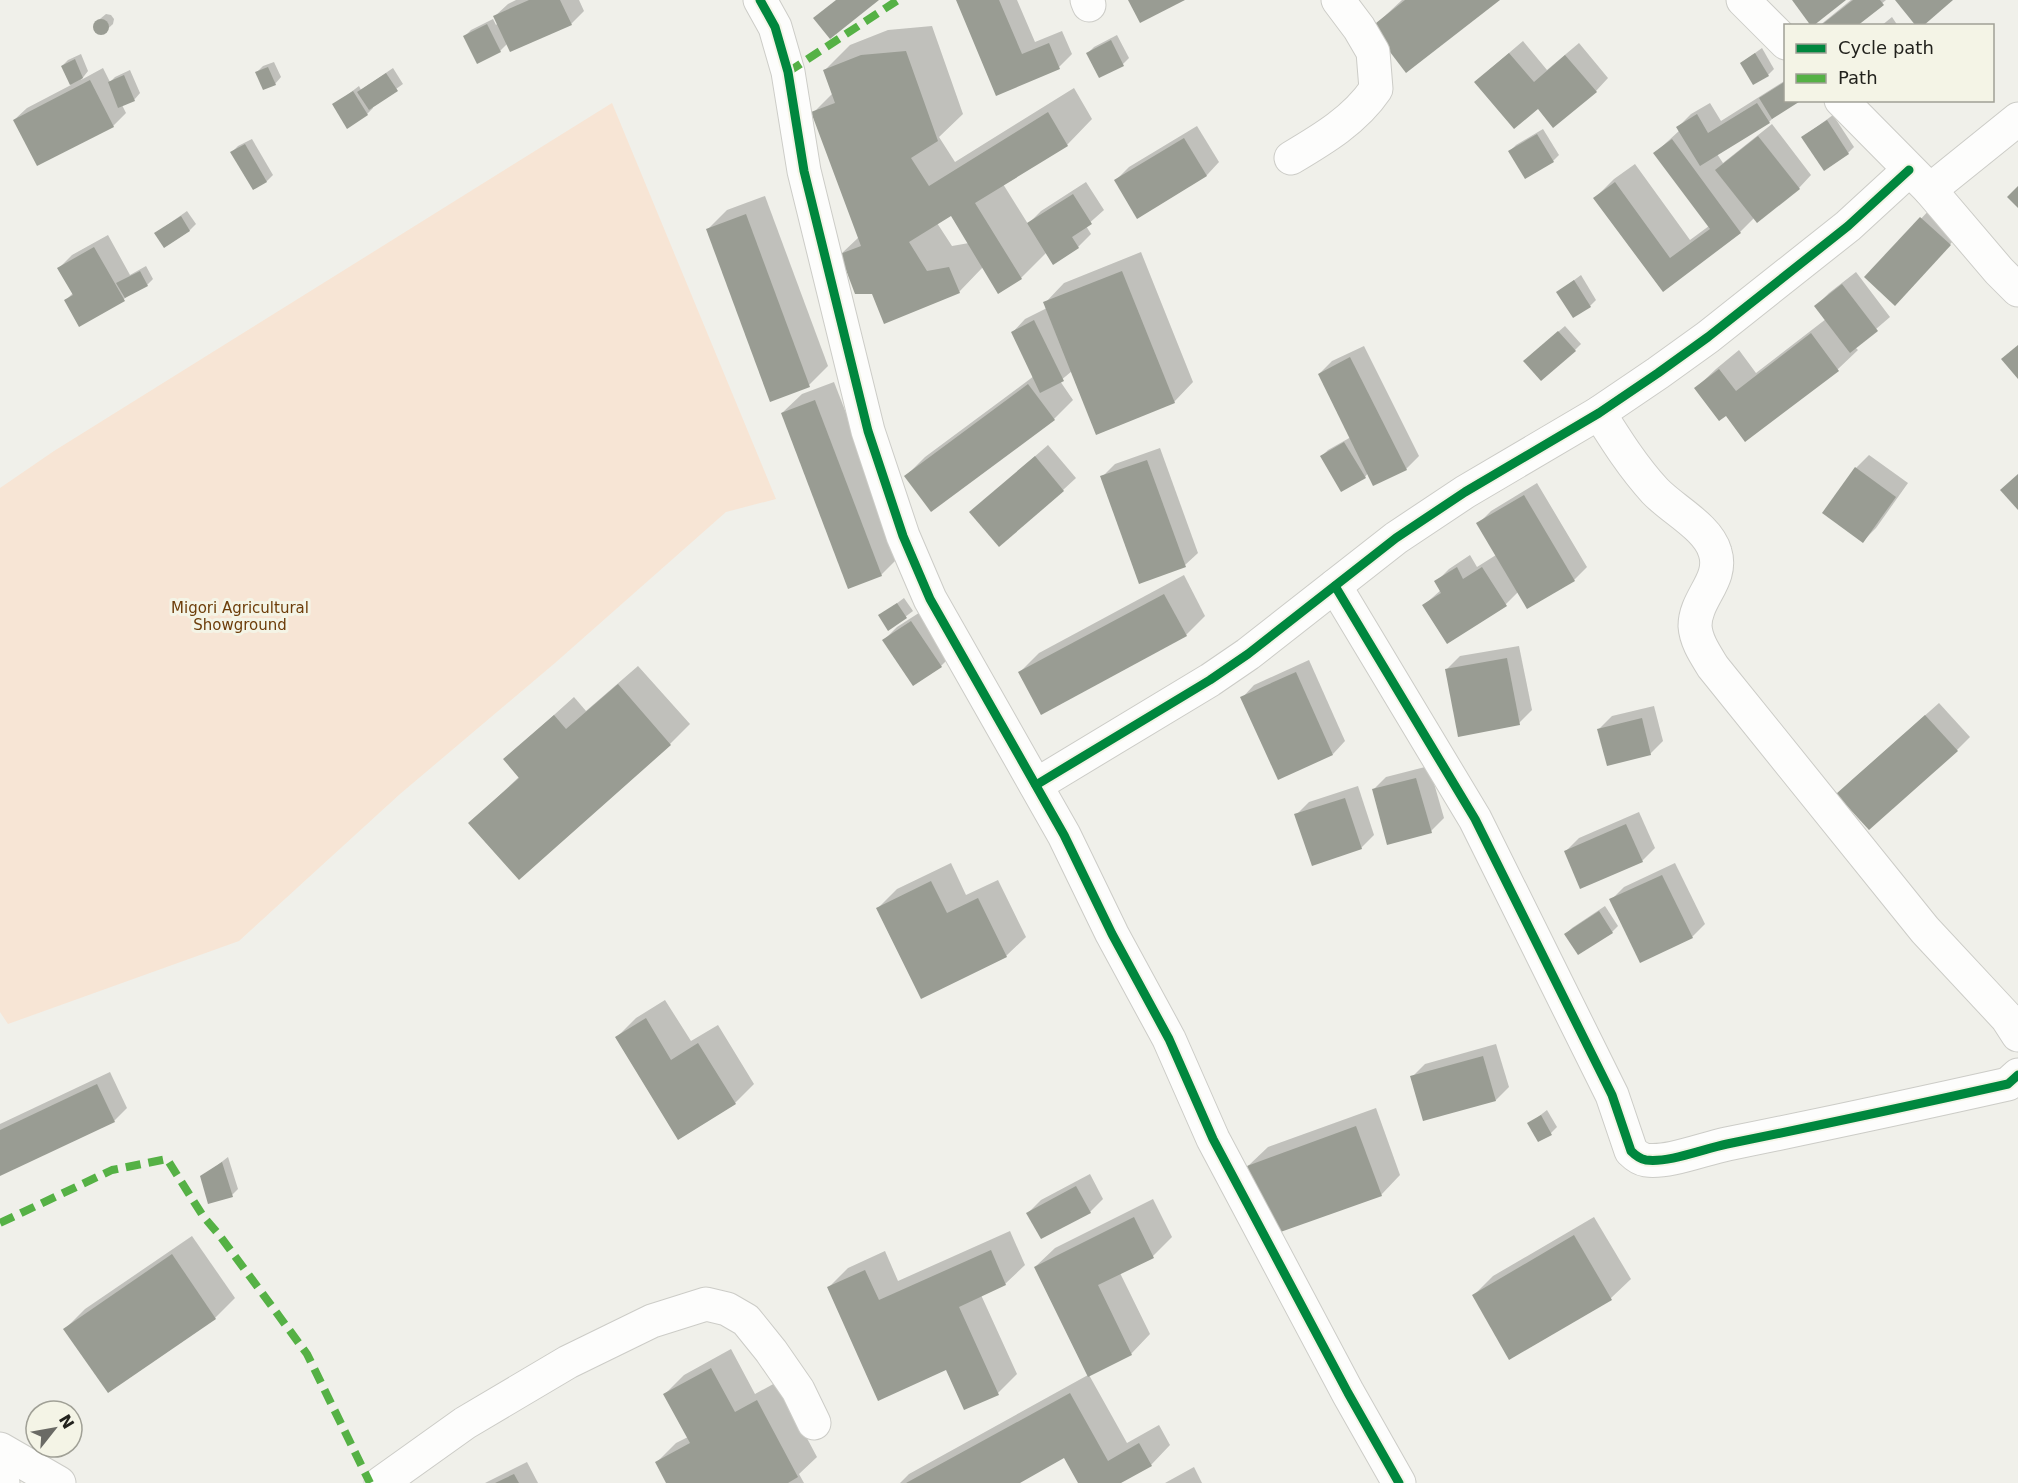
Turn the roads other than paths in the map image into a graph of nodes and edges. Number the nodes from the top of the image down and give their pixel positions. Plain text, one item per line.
1 (760, 0) edge
2 (1338, 0) edge
3 (1743, 0) edge
4 (1784, 42) edge
5 (1843, 102) edge
6 (2018, 119) edge
7 (1291, 158) dead end
8 (1920, 180) junction
9 (2018, 290) edge
10 (1599, 413) junction
11 (1335, 586) junction
12 (1036, 785) junction
13 (2018, 1035) edge
14 (2018, 1076) edge
15 (814, 1423) dead end
16 (0, 1449) edge
17 (0, 1467) edge
18 (3, 1483) edge
19 (59, 1483) edge
20 (381, 1483) edge
21 (1399, 1483) edge

1 - 12 street
2 - 7 street
3 - 4 street
5 - 8 street
6 - 8 street
8 - 9 street
8 - 10 street
10 - 11 street
10 - 13 street
11 - 12 street
11 - 14 street
12 - 21 street
15 - 20 street
16 - 19 street
17 - 18 street

